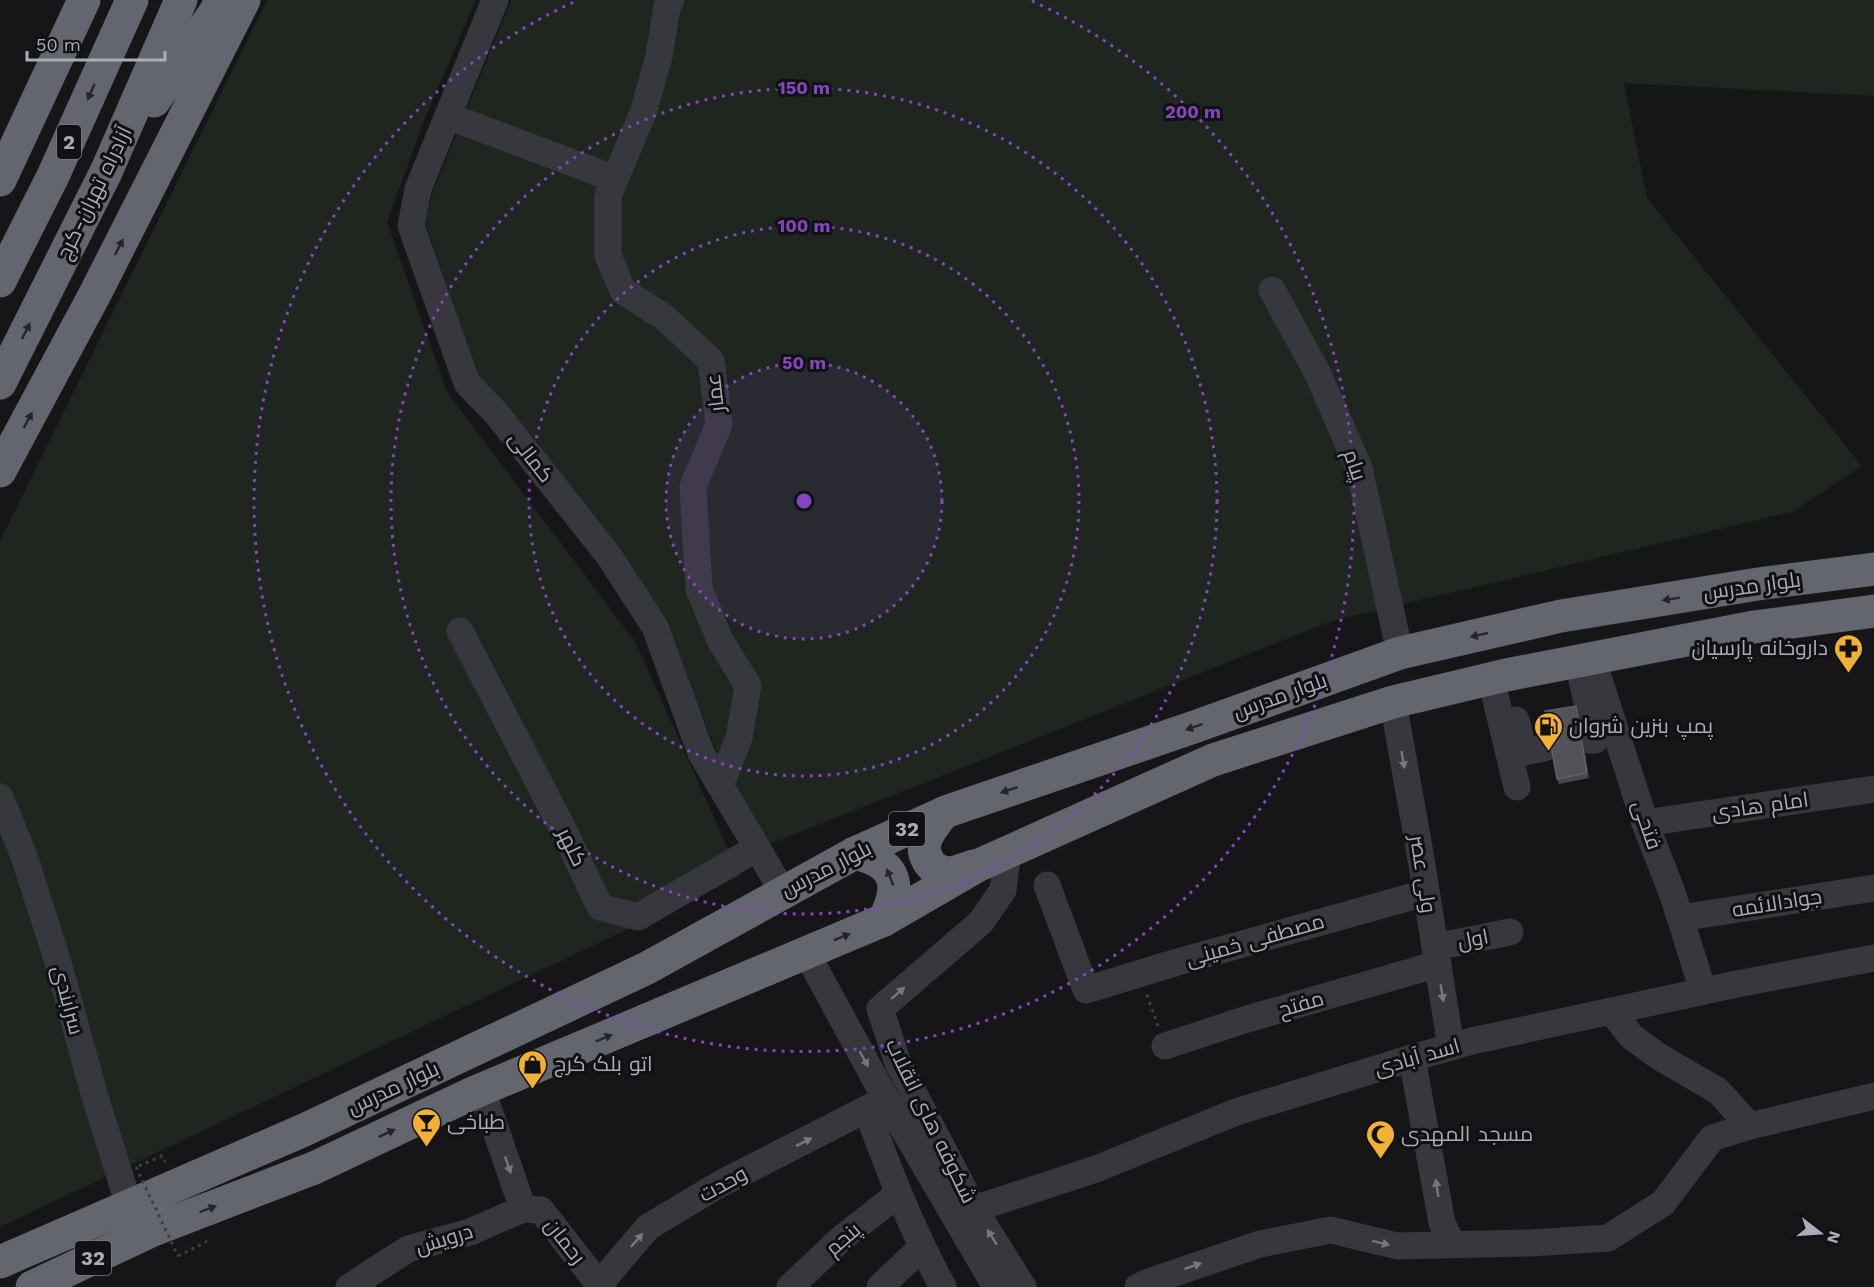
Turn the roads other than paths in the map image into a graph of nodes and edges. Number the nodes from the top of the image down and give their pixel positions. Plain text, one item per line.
1 (70, 0) edge
2 (84, 0) edge
3 (132, 0) edge
4 (181, 0) edge
5 (221, 0) edge
6 (244, 0) edge
7 (495, 0) edge
8 (671, 0) edge
9 (448, 116) junction
10 (0, 149) edge
11 (106, 172) junction
12 (615, 178) junction
13 (0, 180) edge
14 (0, 281) edge
15 (1272, 290) dead end
16 (0, 383) edge
17 (0, 471) edge
18 (1874, 569) edge
19 (1874, 611) edge
20 (459, 631) dead end
21 (1400, 653) junction
22 (1585, 659) junction
23 (1498, 677) junction
24 (1393, 702) junction
25 (1590, 740) dead end
26 (1544, 748) dead end
27 (720, 786) junction
28 (1517, 787) dead end
29 (1874, 789) edge
30 (0, 797) edge
31 (943, 813) junction
32 (1645, 823) junction
33 (757, 848) junction
34 (1008, 851) junction
35 (855, 853) junction
36 (978, 865) junction
37 (1047, 885) dead end
38 (1874, 888) edge
39 (783, 892) junction
40 (1425, 893) junction
41 (1680, 918) junction
42 (884, 920) junction
43 (1510, 932) dead end
44 (806, 952) junction
45 (1437, 955) junction
46 (1874, 958) edge
47 (1703, 991) junction
48 (1611, 1011) junction
49 (1165, 1046) road end
50 (1451, 1047) junction
51 (1413, 1058) junction
52 (482, 1090) junction
53 (1874, 1096) edge
54 (876, 1104) junction
55 (1750, 1126) junction
56 (898, 1194) junction
57 (129, 1205) junction
58 (523, 1209) junction
59 (974, 1209) junction
60 (153, 1230) junction
61 (1452, 1244) junction
62 (921, 1248) junction
63 (0, 1262) edge
64 (365, 1283) edge
65 (599, 1286) edge
66 (32, 1287) edge
67 (59, 1287) edge
68 (790, 1287) edge
69 (880, 1287) edge
70 (943, 1287) edge
71 (996, 1287) edge
72 (1023, 1287) edge
73 (1138, 1287) edge

1 - 10 highway
2 - 13 highway
3 -> 14 highway, 2
4 - 11 highway, آزادراه تهران-کرج / 2
5 - 11 highway
17 -> 6 highway
7 - 9 street, کمالی
8 - 12 street, عمار
9 - 12 street
9 - 27 street, کمالی
16 -> 11 highway, آزادراه تهران-کرج / 2
12 - 27 street, عمار
15 - 21 street, پیام
18 -> 21 highway, بلوار مدرس / 32
19 - 22 highway, بلوار مدرس / 32
20 - 33 street, کلهر
21 -> 31 highway, بلوار مدرس / 32
22 - 23 highway, بلوار مدرس / 32
22 - 25 street
22 - 32 street, فتحی
23 - 24 highway, بلوار مدرس / 32
23 - 26 street
23 - 28 street
24 - 34 highway, بلوار مدرس / 32
24 -> 40 street, ولی عصر
27 - 33 street, کمالی
29 - 32 street, امام هادی
30 - 57 street, سرابندی
31 - 35 highway, بلوار مدرس / 32
31 - 36 highway
32 - 41 street, فتحی
33 - 39 street, کمالی
34 - 36 highway, بلوار مدرس / 32
59 -> 34 street, شکوفه های انقلاب
35 - 39 highway, بلوار مدرس / 32
42 -> 35 highway
36 - 42 highway, بلوار مدرس / 32
37 - 40 street, مصطفی خمینی
38 - 41 street, جوادالائمه
39 - 57 highway, بلوار مدرس / 32
40 - 45 street, ولی عصر
41 - 47 street, فتحی
44 -> 42 highway, بلوار مدرس / 32
43 - 45 street, اول
52 -> 44 highway, بلوار مدرس / 32
44 -> 54 street, شکوفه های انقلاب
45 - 49 street, مفتح
45 -> 50 street, ولی عصر
46 - 47 street, اسد آبادی
47 - 48 street, اسد آبادی
48 - 50 street, اسد آبادی
48 - 55 street
50 - 51 street, اسد آبادی
51 - 59 street, اسد آبادی
61 -> 51 street
52 -> 58 street
60 -> 52 highway, بلوار مدرس / 32
53 - 55 street
54 - 56 street, شکوفه های انقلاب
65 -> 54 street, وحدت
54 - 71 street, شکوفه های انقلاب
55 - 61 street
56 - 62 street, شکوفه های انقلاب
56 - 68 street, پنجم
57 - 63 highway, بلوار مدرس / 32
58 - 64 street, درویش
58 - 65 street, رحمان
72 -> 59 street, شکوفه های انقلاب
60 - 66 highway, 32
60 - 67 highway
73 -> 61 street
62 - 69 street
62 - 70 street, شکوفه های انقلاب

